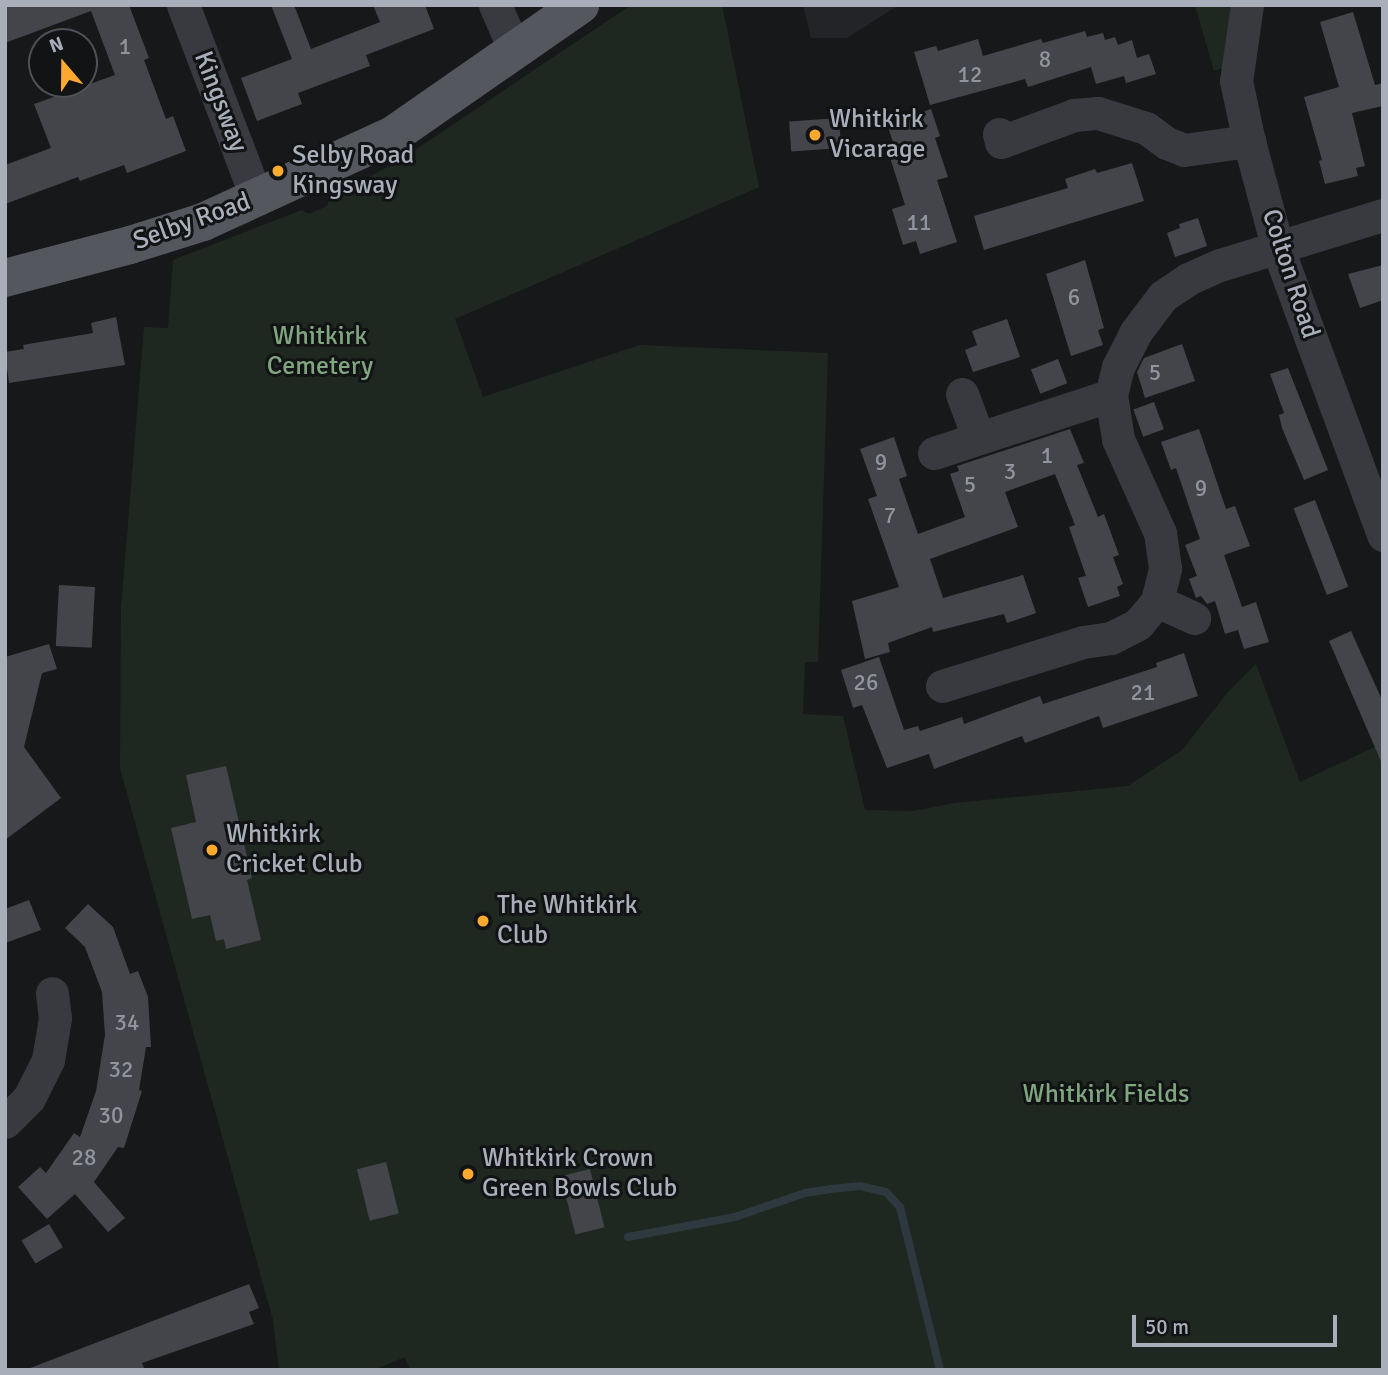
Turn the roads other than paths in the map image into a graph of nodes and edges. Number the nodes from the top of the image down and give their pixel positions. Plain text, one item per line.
1 (183, 5) edge
2 (495, 5) edge
3 (580, 5) edge
4 (1247, 5) edge
5 (514, 51) junction
6 (999, 134) dead end
7 (1249, 141) junction
8 (257, 199) junction
9 (1383, 215) edge
10 (1278, 248) junction
11 (5, 278) edge
12 (962, 394) dead end
13 (1111, 395) junction
14 (978, 437) junction
15 (934, 453) dead end
16 (1383, 535) edge
17 (1157, 601) junction
18 (1194, 618) dead end
19 (942, 686) dead end
20 (52, 993) dead end
21 (5, 1122) edge

1 - 8 street, Kingsway
2 - 5 street
3 - 5 main road, Selby Road
4 - 7 street, Colton Road
5 - 8 main road, Selby Road
6 - 7 street
7 - 10 street, Colton Road
8 - 11 main road, Selby Road
9 - 10 street
10 - 13 street
10 - 16 street, Colton Road
12 - 14 street
13 - 14 street
13 - 17 street
14 - 15 street
17 - 18 street
17 - 19 street
20 - 21 street

